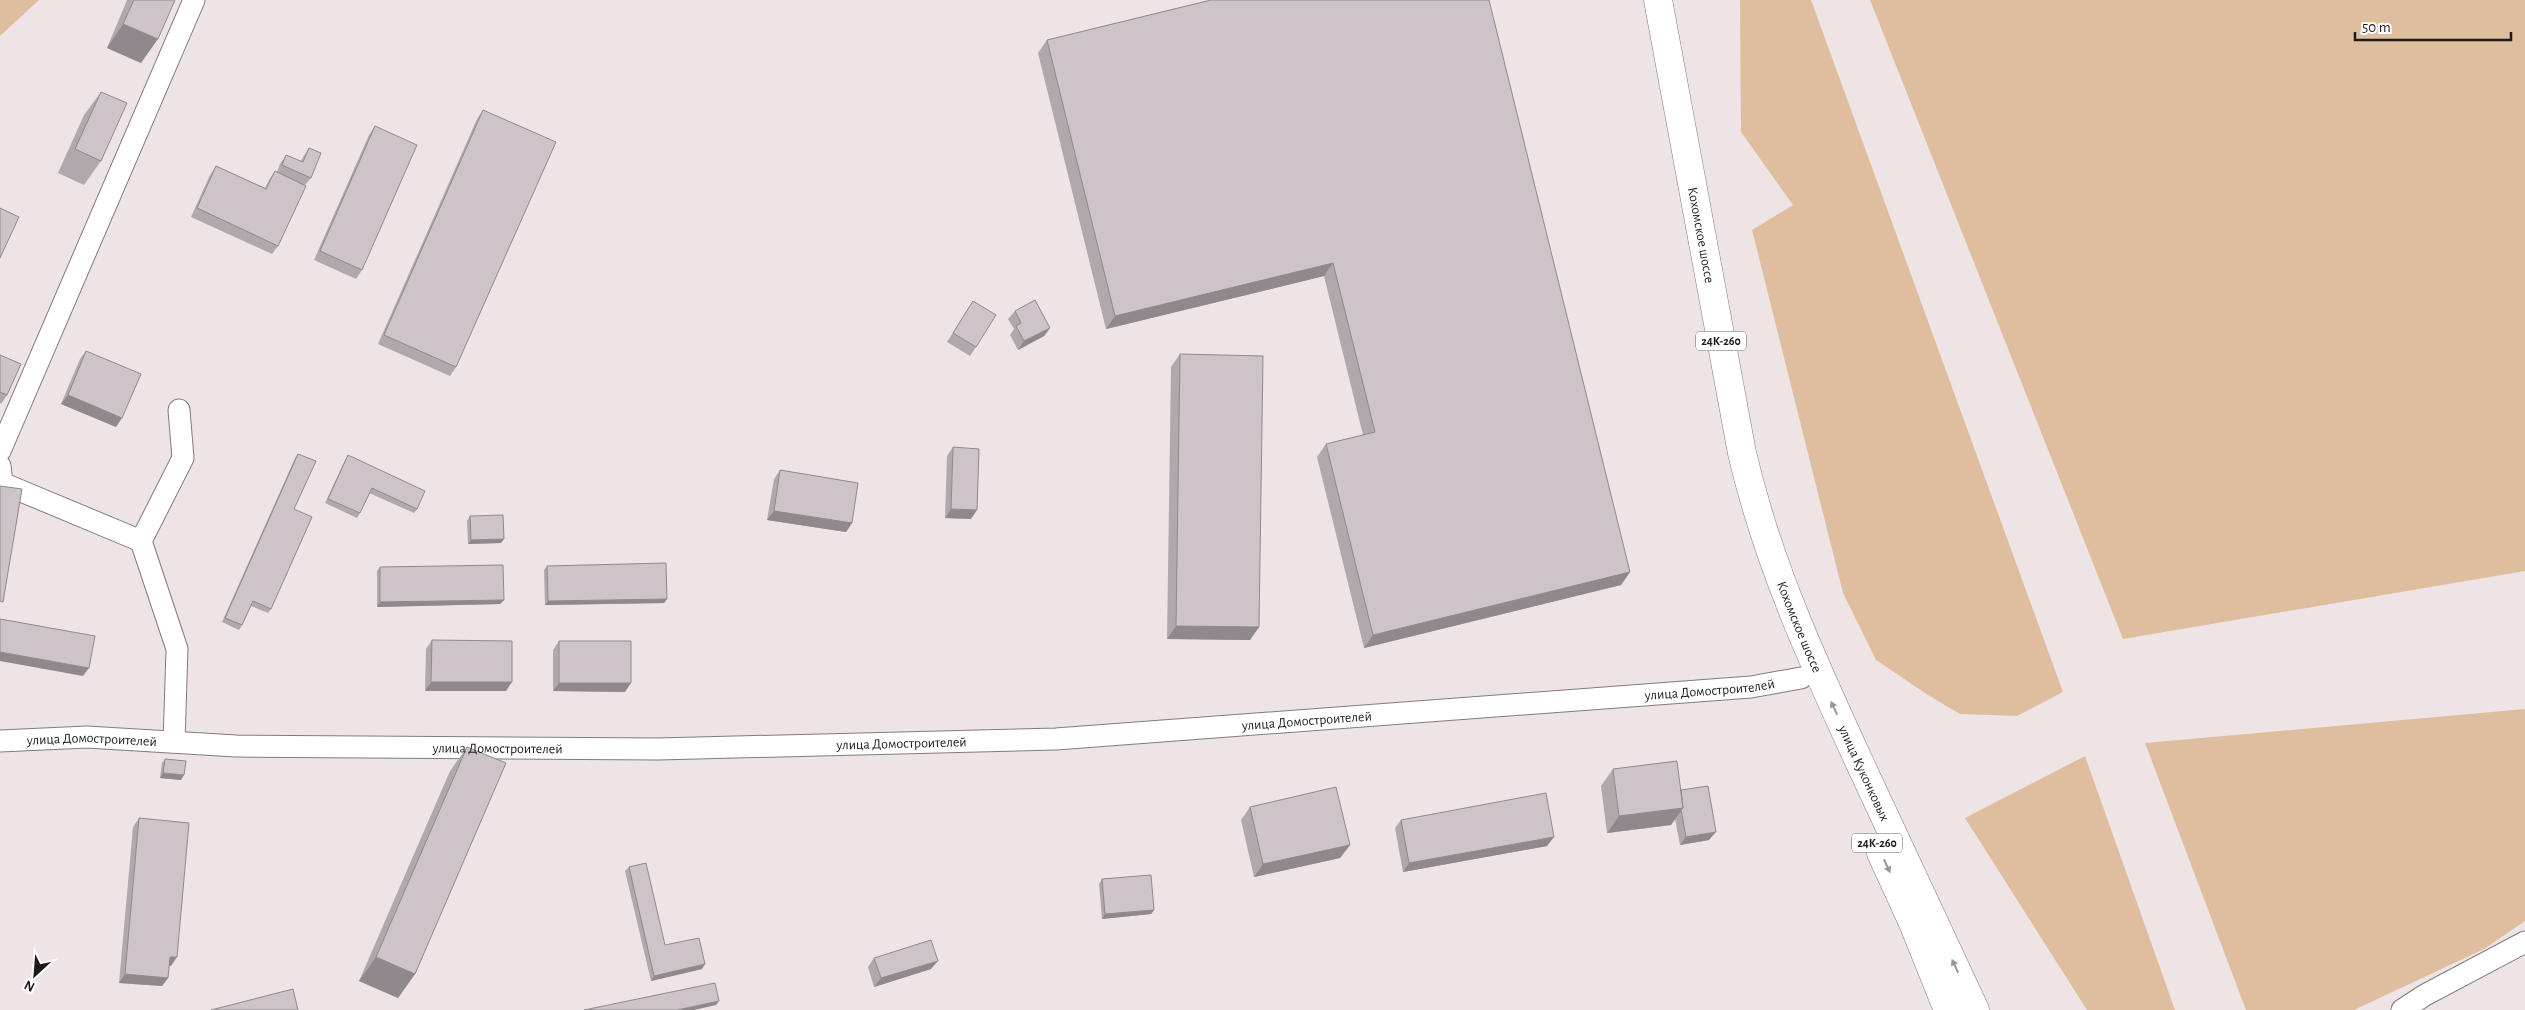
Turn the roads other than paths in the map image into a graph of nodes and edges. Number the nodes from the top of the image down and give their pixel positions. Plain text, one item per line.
1 (194, 0) edge
2 (1646, 0) edge
3 (1658, 0) edge
4 (179, 410) dead end
5 (0, 451) edge
6 (0, 466) edge
7 (141, 541) junction
8 (1809, 675) junction
9 (0, 741) edge
10 (174, 742) junction
11 (2525, 942) edge
12 (1948, 1010) edge
13 (1975, 1010) edge
14 (2402, 1010) edge

1 - 5 street
2 - 8 main road, Кохомское шоссе / 24К-260
3 - 8 main road, Кохомское шоссе / 24К-260
4 - 7 street
6 - 7 street
7 - 10 street
8 - 10 street, улица Домостроителей
8 -> 12 main road, улица Куконковых / 24К-260
13 -> 8 main road, улица Куконковых
9 - 10 street, улица Домостроителей
11 - 14 street

